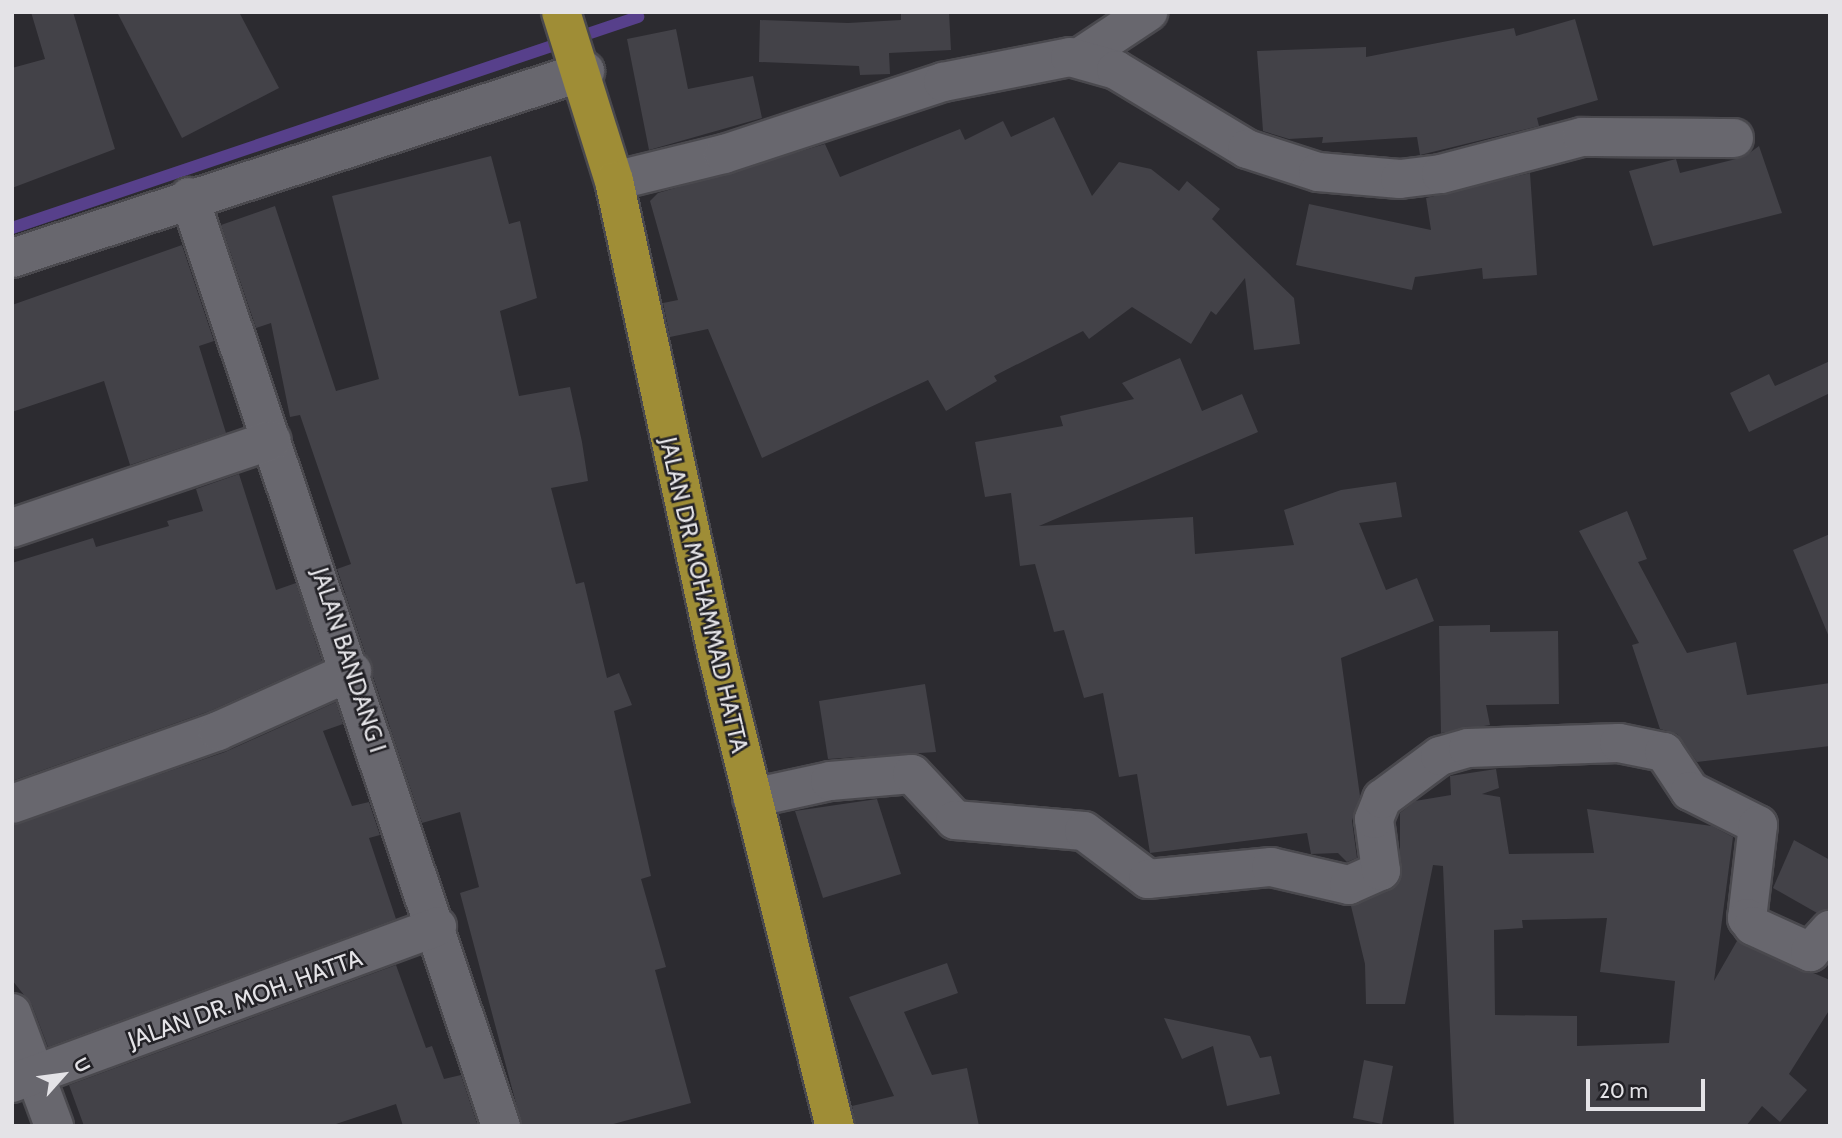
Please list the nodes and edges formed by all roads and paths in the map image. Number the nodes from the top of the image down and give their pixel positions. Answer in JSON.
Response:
{"nodes":[{"id":1,"x":561,"y":12,"type":"edge"},
{"id":2,"x":1148,"y":12,"type":"edge"},
{"id":3,"x":1080,"y":57,"type":"junction"},
{"id":4,"x":583,"y":67,"type":"junction"},
{"id":5,"x":1734,"y":138,"type":"dead end"},
{"id":6,"x":614,"y":181,"type":"junction"},
{"id":7,"x":189,"y":197,"type":"junction"},
{"id":8,"x":12,"y":258,"type":"edge"},
{"id":9,"x":272,"y":440,"type":"junction"},
{"id":10,"x":12,"y":528,"type":"edge"},
{"id":11,"x":352,"y":670,"type":"junction"},
{"id":12,"x":752,"y":798,"type":"junction"},
{"id":13,"x":12,"y":804,"type":"edge"},
{"id":14,"x":437,"y":927,"type":"junction"},
{"id":15,"x":1830,"y":930,"type":"edge"},
{"id":16,"x":12,"y":1013,"type":"edge"},
{"id":17,"x":24,"y":1079,"type":"edge"},
{"id":18,"x":54,"y":1126,"type":"edge"},
{"id":19,"x":501,"y":1126,"type":"edge"},
{"id":20,"x":835,"y":1126,"type":"edge"}],
"edges":[{"from":1,"to":4,"type":"highway","name":"JALAN DR MOHAMMAD HATTA"},
{"from":2,"to":3,"type":"street"},
{"from":3,"to":5,"type":"street"},
{"from":3,"to":6,"type":"street"},
{"from":4,"to":6,"type":"highway","name":"JALAN DR MOHAMMAD HATTA"},
{"from":4,"to":7,"type":"street"},
{"from":6,"to":12,"type":"highway","name":"JALAN DR MOHAMMAD HATTA"},
{"from":7,"to":8,"type":"street"},
{"from":7,"to":9,"type":"street","name":"JALAN BANDANG I"},
{"from":9,"to":10,"type":"street"},
{"from":9,"to":11,"type":"street","name":"JALAN BANDANG I"},
{"from":11,"to":13,"type":"street"},
{"from":11,"to":14,"type":"street","name":"JALAN BANDANG I"},
{"from":12,"to":15,"type":"street"},
{"from":12,"to":20,"type":"highway","name":"JALAN DR MOHAMMAD HATTA"},
{"from":14,"to":17,"type":"street","name":"JALAN DR. MOH. HATTA"},
{"from":14,"to":19,"type":"street","name":"JALAN BANDANG I"},
{"from":16,"to":17,"type":"street"},
{"from":17,"to":18,"type":"street"}]}
